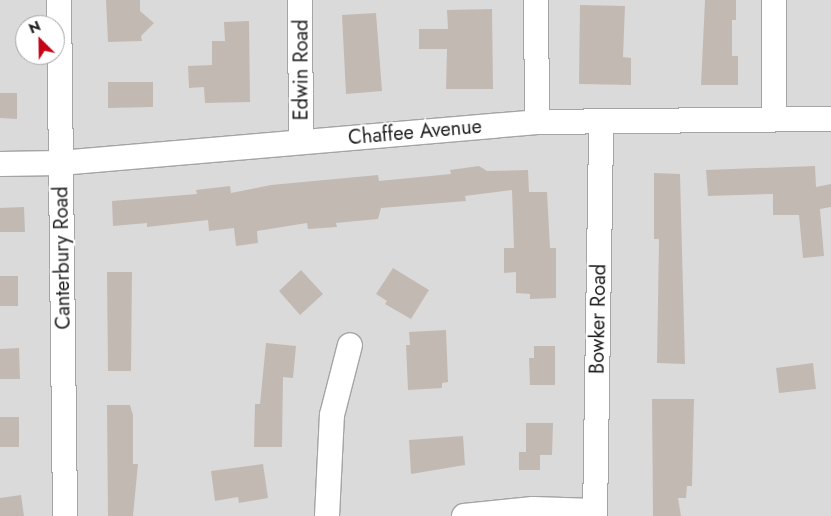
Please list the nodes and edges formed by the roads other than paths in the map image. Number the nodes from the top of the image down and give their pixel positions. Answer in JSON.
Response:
{"nodes":[{"id":1,"x":59,"y":0,"type":"edge"},
{"id":2,"x":300,"y":0,"type":"edge"},
{"id":3,"x":536,"y":0,"type":"edge"},
{"id":4,"x":774,"y":0,"type":"edge"},
{"id":5,"x":774,"y":118,"type":"junction"},
{"id":6,"x":831,"y":119,"type":"edge"},
{"id":7,"x":537,"y":122,"type":"junction"},
{"id":8,"x":601,"y":123,"type":"junction"},
{"id":9,"x":301,"y":141,"type":"junction"},
{"id":10,"x":60,"y":163,"type":"junction"},
{"id":11,"x":0,"y":164,"type":"edge"},
{"id":12,"x":350,"y":345,"type":"dead end"},
{"id":13,"x":595,"y":514,"type":"edge"},
{"id":14,"x":65,"y":516,"type":"edge"},
{"id":15,"x":328,"y":516,"type":"edge"},
{"id":16,"x":464,"y":516,"type":"edge"}],
"edges":[{"from":1,"to":10,"type":"street","name":"Canterbury Road"},
{"from":2,"to":9,"type":"street","name":"Edwin Road"},
{"from":3,"to":7,"type":"street"},
{"from":4,"to":5,"type":"street"},
{"from":5,"to":6,"type":"street","name":"Chaffee Avenue"},
{"from":5,"to":8,"type":"street","name":"Chaffee Avenue"},
{"from":7,"to":8,"type":"street","name":"Chaffee Avenue"},
{"from":7,"to":9,"type":"street","name":"Chaffee Avenue"},
{"from":8,"to":13,"type":"street","name":"Bowker Road"},
{"from":9,"to":10,"type":"street","name":"Chaffee Avenue"},
{"from":10,"to":11,"type":"street","name":"Chaffee Avenue"},
{"from":10,"to":14,"type":"street","name":"Canterbury Road"},
{"from":12,"to":15,"type":"street"},
{"from":13,"to":16,"type":"street"}]}
